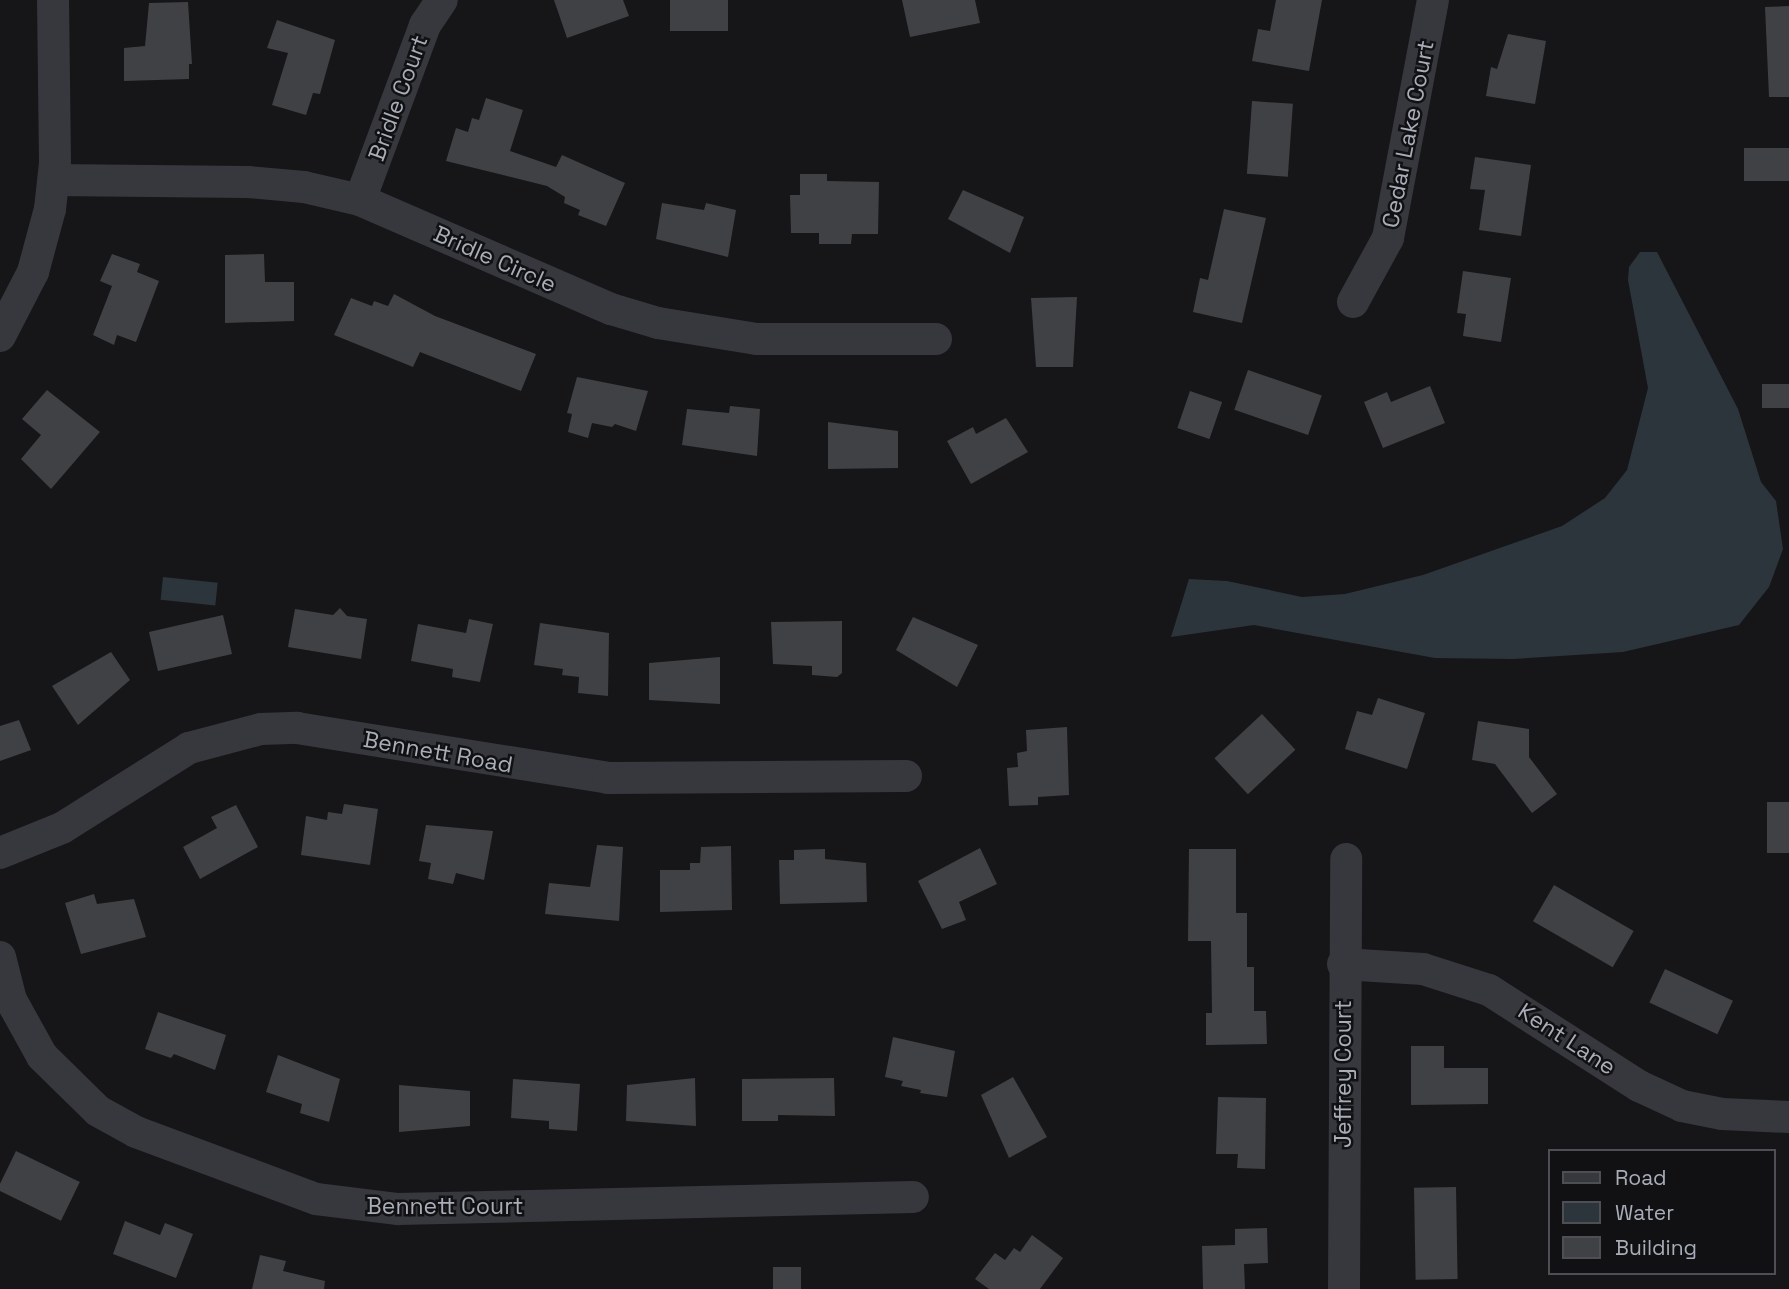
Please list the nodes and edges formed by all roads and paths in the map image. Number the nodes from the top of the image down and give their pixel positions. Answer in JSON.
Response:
{"nodes":[{"id":1,"x":54,"y":0,"type":"edge"},
{"id":2,"x":442,"y":0,"type":"edge"},
{"id":3,"x":1433,"y":0,"type":"edge"},
{"id":4,"x":54,"y":180,"type":"junction"},
{"id":5,"x":360,"y":200,"type":"junction"},
{"id":6,"x":1353,"y":302,"type":"dead end"},
{"id":7,"x":0,"y":336,"type":"edge"},
{"id":8,"x":936,"y":339,"type":"dead end"},
{"id":9,"x":906,"y":776,"type":"dead end"},
{"id":10,"x":0,"y":852,"type":"edge"},
{"id":11,"x":1346,"y":859,"type":"dead end"},
{"id":12,"x":0,"y":957,"type":"edge"},
{"id":13,"x":1343,"y":964,"type":"junction"},
{"id":14,"x":1789,"y":1117,"type":"edge"},
{"id":15,"x":913,"y":1197,"type":"dead end"},
{"id":16,"x":1344,"y":1289,"type":"edge"}],
"edges":[{"from":1,"to":4,"type":"street"},
{"from":2,"to":5,"type":"street","name":"Bridle Court"},
{"from":3,"to":6,"type":"street","name":"Cedar Lake Court"},
{"from":4,"to":5,"type":"street","name":"Bridle Circle"},
{"from":4,"to":7,"type":"street"},
{"from":5,"to":8,"type":"street","name":"Bridle Circle"},
{"from":9,"to":10,"type":"street","name":"Bennett Road"},
{"from":11,"to":13,"type":"street","name":"Jeffrey Court"},
{"from":12,"to":15,"type":"street","name":"Bennett Court"},
{"from":13,"to":14,"type":"street","name":"Kent Lane"},
{"from":13,"to":16,"type":"street","name":"Jeffrey Court"}]}
